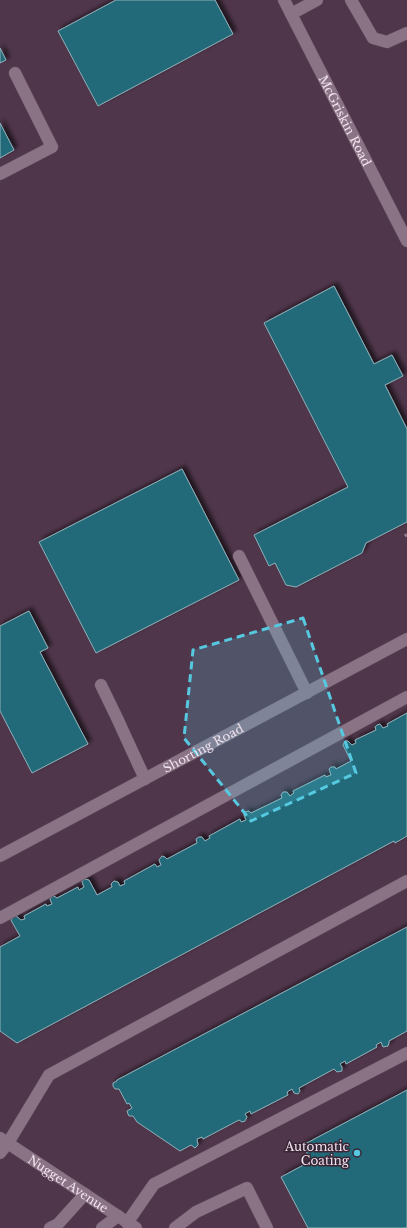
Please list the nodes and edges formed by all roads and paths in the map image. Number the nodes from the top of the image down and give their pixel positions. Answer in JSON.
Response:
{"nodes":[{"id":1,"x":284,"y":0,"type":"edge"},
{"id":2,"x":317,"y":0,"type":"edge"},
{"id":3,"x":351,"y":0,"type":"edge"},
{"id":4,"x":291,"y":14,"type":"junction"},
{"id":5,"x":407,"y":33,"type":"edge"},
{"id":6,"x":15,"y":73,"type":"dead end"},
{"id":7,"x":0,"y":174,"type":"edge"},
{"id":8,"x":407,"y":241,"type":"edge"},
{"id":9,"x":405,"y":534,"type":"dead end"},
{"id":10,"x":407,"y":537,"type":"edge"},
{"id":11,"x":239,"y":556,"type":"dead end"},
{"id":12,"x":407,"y":639,"type":"edge"},
{"id":13,"x":100,"y":684,"type":"dead end"},
{"id":14,"x":307,"y":693,"type":"junction"},
{"id":15,"x":407,"y":697,"type":"edge"},
{"id":16,"x":145,"y":779,"type":"junction"},
{"id":17,"x":0,"y":856,"type":"edge"},
{"id":18,"x":407,"y":881,"type":"edge"},
{"id":19,"x":0,"y":918,"type":"edge"},
{"id":20,"x":407,"y":1052,"type":"edge"},
{"id":21,"x":4,"y":1141,"type":"edge"},
{"id":22,"x":0,"y":1154,"type":"edge"},
{"id":23,"x":84,"y":1194,"type":"junction"},
{"id":24,"x":127,"y":1222,"type":"edge"},
{"id":25,"x":50,"y":1228,"type":"edge"},
{"id":26,"x":102,"y":1228,"type":"edge"},
{"id":27,"x":175,"y":1228,"type":"edge"},
{"id":28,"x":267,"y":1228,"type":"edge"}],
"edges":[{"from":1,"to":4,"type":"street","name":"McGriskin Road"},
{"from":2,"to":4,"type":"street"},
{"from":3,"to":5,"type":"street"},
{"from":4,"to":8,"type":"street","name":"McGriskin Road"},
{"from":6,"to":7,"type":"street"},
{"from":9,"to":10,"type":"path"},
{"from":11,"to":14,"type":"street"},
{"from":12,"to":14,"type":"street","name":"Shorting Road"},
{"from":13,"to":16,"type":"street"},
{"from":14,"to":16,"type":"street","name":"Shorting Road"},
{"from":15,"to":19,"type":"street"},
{"from":16,"to":17,"type":"street","name":"Shorting Road"},
{"from":18,"to":21,"type":"street"},
{"from":20,"to":24,"type":"street"},
{"from":21,"to":22,"type":"street"},
{"from":21,"to":23,"type":"street","name":"Nugget Avenue"},
{"from":23,"to":24,"type":"street","name":"Nugget Avenue"},
{"from":23,"to":25,"type":"street"},
{"from":24,"to":26,"type":"street"},
{"from":27,"to":28,"type":"street"}]}
